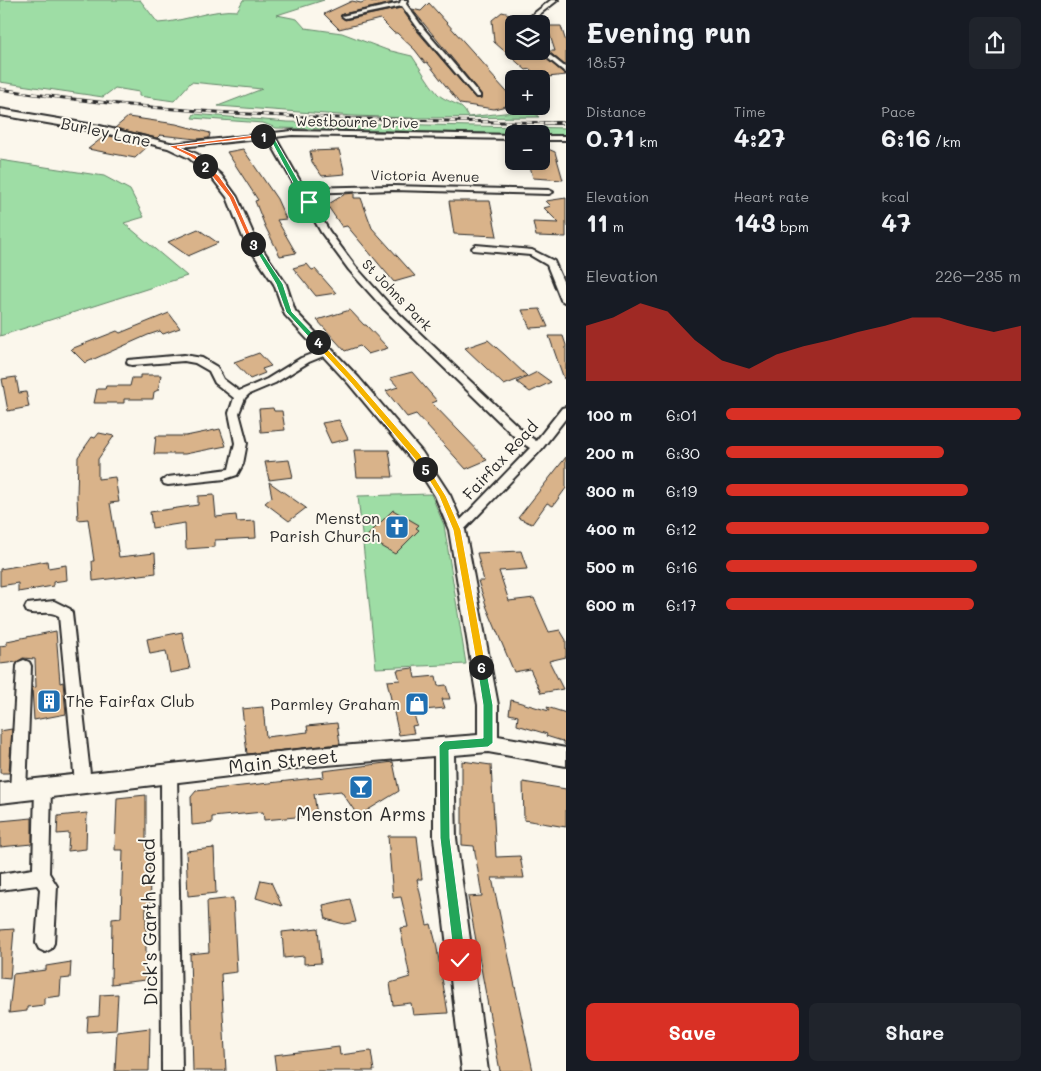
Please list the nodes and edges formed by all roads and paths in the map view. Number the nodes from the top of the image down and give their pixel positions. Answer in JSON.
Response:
{"nodes":[{"id":1,"x":555,"y":0,"type":"edge"},
{"id":2,"x":403,"y":2,"type":"edge"},
{"id":3,"x":536,"y":15,"type":"edge"},
{"id":4,"x":345,"y":16,"type":"dead end"},
{"id":5,"x":550,"y":58,"type":"edge"},
{"id":6,"x":566,"y":71,"type":"edge"},
{"id":7,"x":478,"y":96,"type":"dead end"},
{"id":8,"x":0,"y":112,"type":"edge"},
{"id":9,"x":270,"y":135,"type":"junction"},
{"id":10,"x":505,"y":137,"type":"edge"},
{"id":11,"x":550,"y":138,"type":"edge"},
{"id":12,"x":566,"y":138,"type":"edge"},
{"id":13,"x":171,"y":146,"type":"junction"},
{"id":14,"x":301,"y":191,"type":"junction"},
{"id":15,"x":549,"y":192,"type":"dead end"},
{"id":16,"x":476,"y":248,"type":"dead end"},
{"id":17,"x":566,"y":300,"type":"edge"},
{"id":18,"x":327,"y":351,"type":"junction"},
{"id":19,"x":132,"y":362,"type":"dead end"},
{"id":20,"x":240,"y":397,"type":"junction"},
{"id":21,"x":566,"y":411,"type":"edge"},
{"id":22,"x":537,"y":447,"type":"junction"},
{"id":23,"x":168,"y":481,"type":"dead end"},
{"id":24,"x":457,"y":530,"type":"junction"},
{"id":25,"x":32,"y":608,"type":"dead end"},
{"id":26,"x":24,"y":666,"type":"dead end"},
{"id":27,"x":488,"y":743,"type":"junction"},
{"id":28,"x":444,"y":746,"type":"junction"},
{"id":29,"x":566,"y":757,"type":"edge"},
{"id":30,"x":168,"y":773,"type":"junction"},
{"id":31,"x":82,"y":784,"type":"junction"},
{"id":32,"x":43,"y":788,"type":"junction"},
{"id":33,"x":9,"y":792,"type":"edge"},
{"id":34,"x":41,"y":876,"type":"junction"},
{"id":35,"x":0,"y":882,"type":"edge"},
{"id":36,"x":45,"y":943,"type":"dead end"},
{"id":37,"x":172,"y":1071,"type":"edge"},
{"id":38,"x":475,"y":1071,"type":"edge"}],
"edges":[{"from":1,"to":3,"type":"street"},
{"from":2,"to":4,"type":"street"},
{"from":2,"to":7,"type":"street"},
{"from":5,"to":6,"type":"street"},
{"from":8,"to":13,"type":"street","name":"Burley Lane"},
{"from":9,"to":10,"type":"street","name":"Westbourne Drive"},
{"from":9,"to":13,"type":"street","name":"Westbourne Drive"},
{"from":9,"to":14,"type":"street","name":"St Johns Park"},
{"from":11,"to":12,"type":"street"},
{"from":13,"to":18,"type":"street","name":"Burley Lane"},
{"from":14,"to":15,"type":"street","name":"Victoria Avenue"},
{"from":14,"to":22,"type":"street","name":"St Johns Park"},
{"from":16,"to":17,"type":"street"},
{"from":18,"to":20,"type":"street"},
{"from":18,"to":24,"type":"street","name":"Burley Lane"},
{"from":19,"to":20,"type":"street"},
{"from":20,"to":23,"type":"street"},
{"from":21,"to":22,"type":"street","name":"Fairfax Road"},
{"from":22,"to":24,"type":"street","name":"Fairfax Road"},
{"from":24,"to":27,"type":"street","name":"Burley Lane"},
{"from":25,"to":31,"type":"street"},
{"from":26,"to":33,"type":"street"},
{"from":27,"to":28,"type":"street","name":"Main Street"},
{"from":27,"to":29,"type":"street","name":"Main Street"},
{"from":28,"to":30,"type":"street","name":"Main Street"},
{"from":28,"to":38,"type":"street"},
{"from":30,"to":31,"type":"street","name":"Main Street"},
{"from":30,"to":37,"type":"street","name":"Dick's Garth Road"},
{"from":31,"to":32,"type":"street","name":"Main Street"},
{"from":32,"to":33,"type":"street","name":"Main Street"},
{"from":32,"to":34,"type":"street"},
{"from":34,"to":35,"type":"street"},
{"from":34,"to":36,"type":"street"}]}
